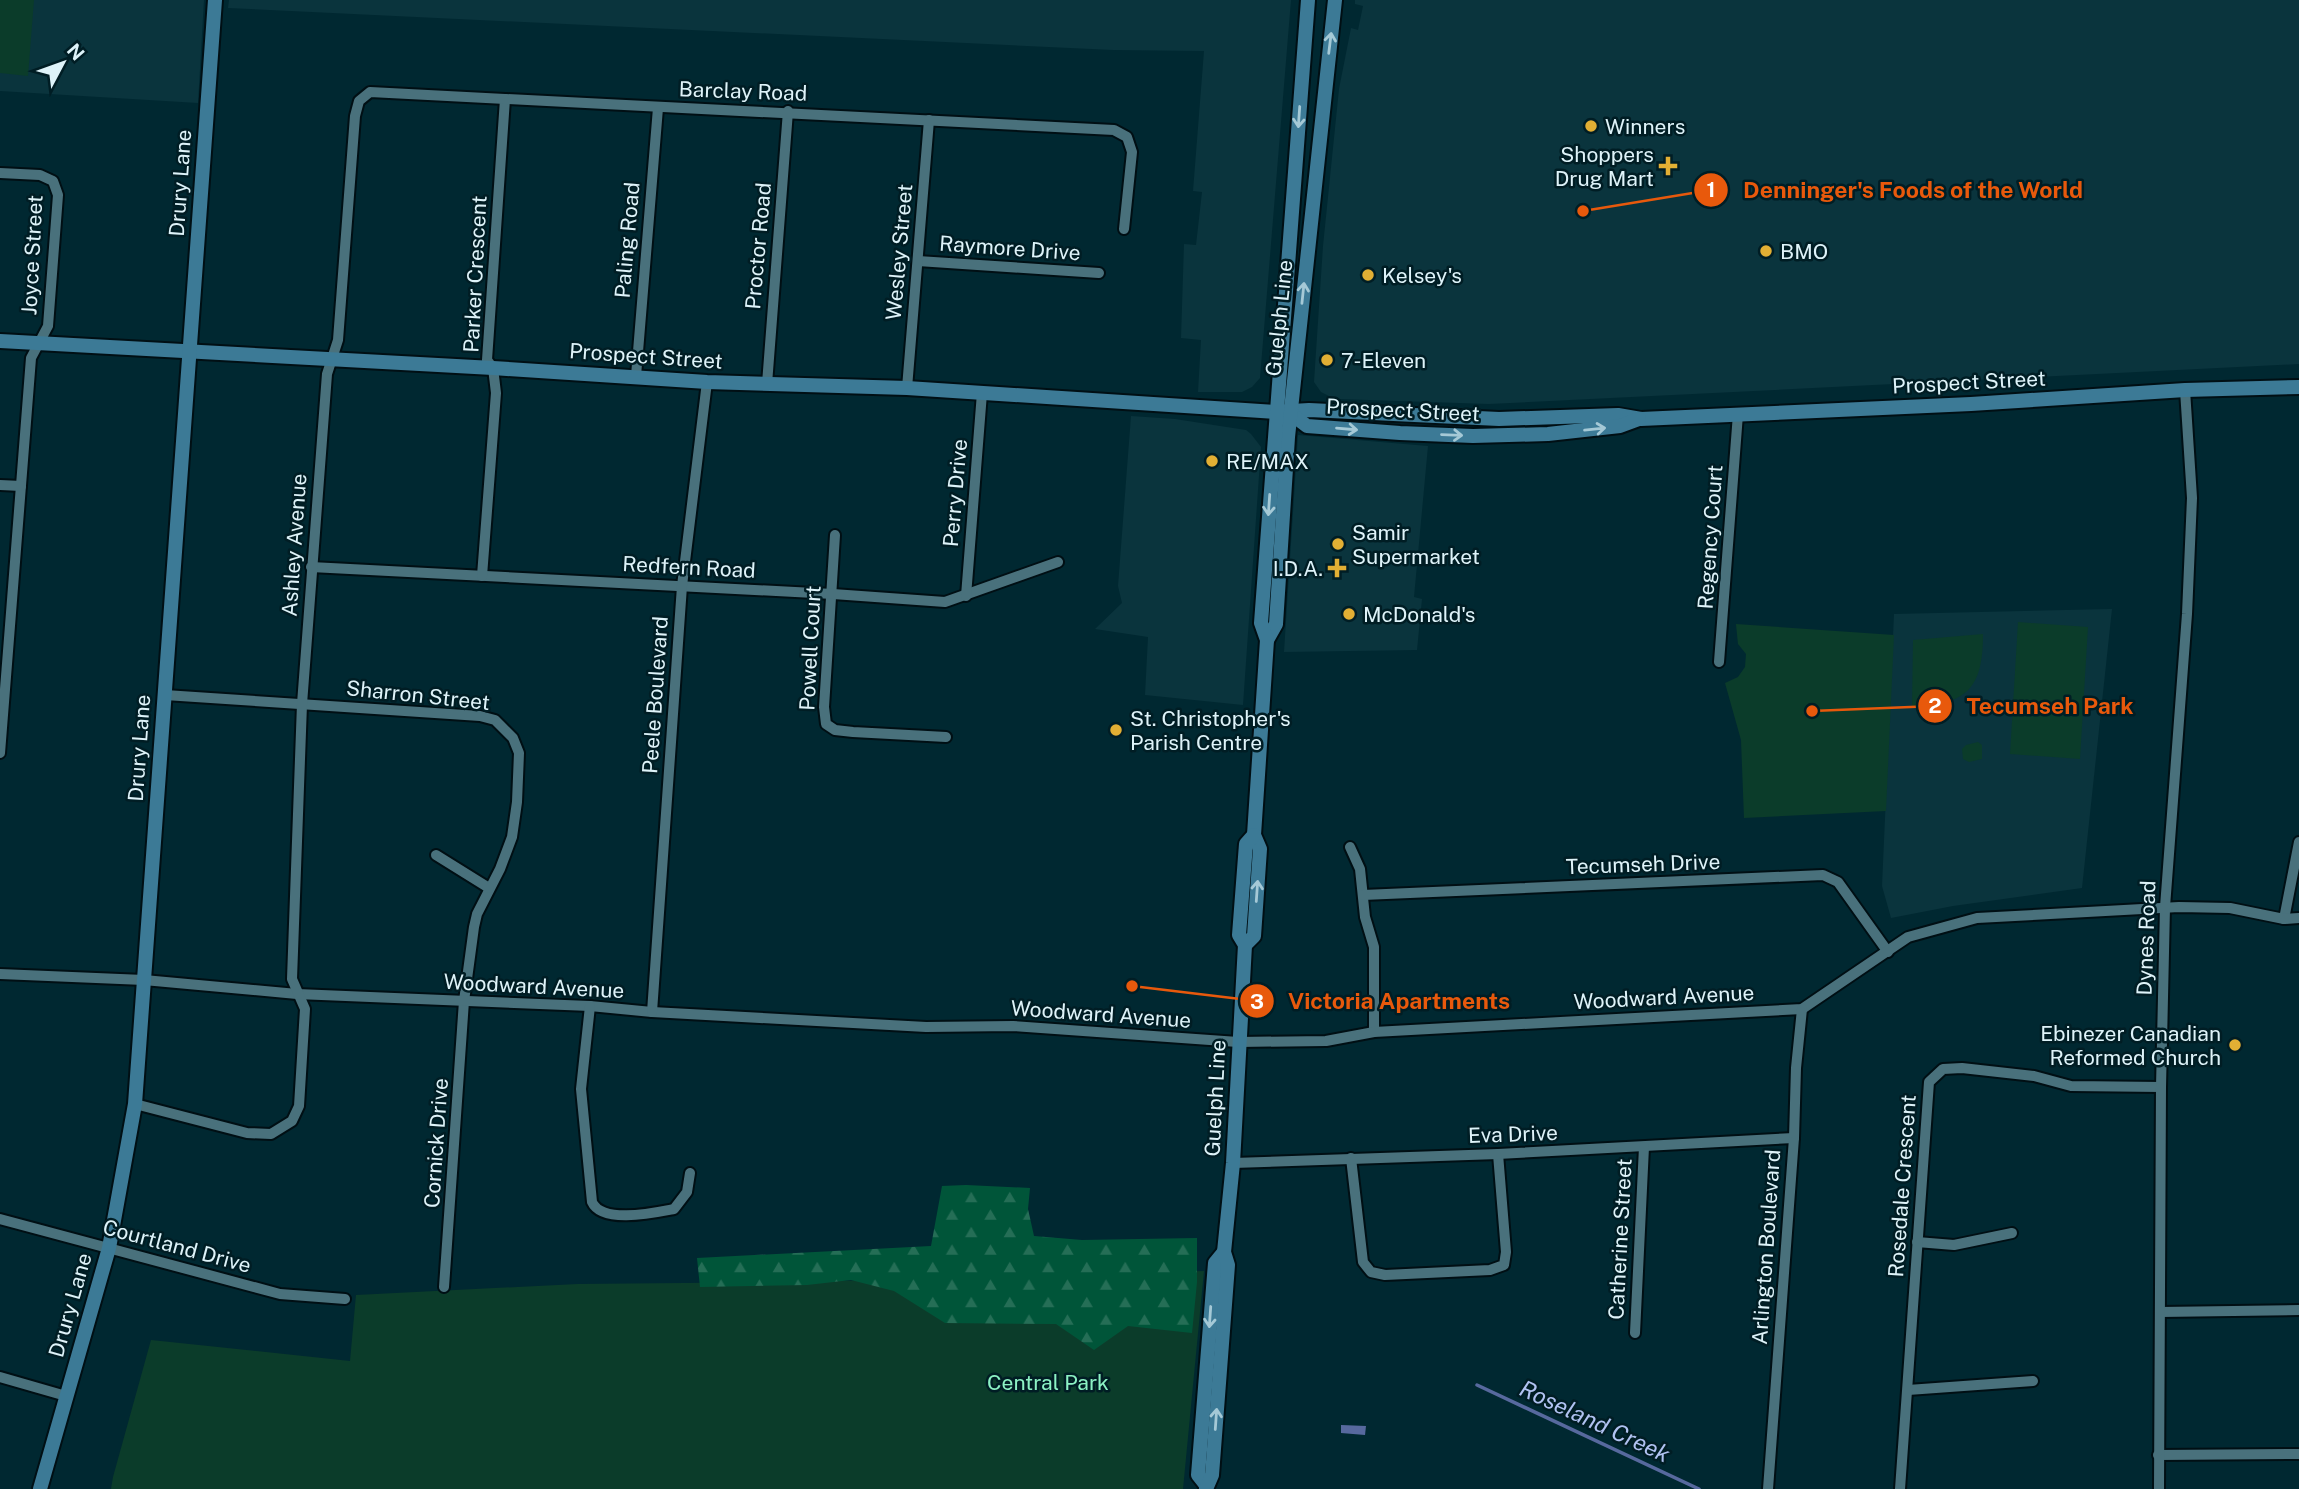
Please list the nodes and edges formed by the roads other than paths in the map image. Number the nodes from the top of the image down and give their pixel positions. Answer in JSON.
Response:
{"nodes":[{"id":1,"x":215,"y":0,"type":"edge"},
{"id":2,"x":1308,"y":0,"type":"edge"},
{"id":3,"x":1335,"y":0,"type":"edge"},
{"id":4,"x":505,"y":99,"type":"junction"},
{"id":5,"x":359,"y":101,"type":"joint"},
{"id":6,"x":658,"y":108,"type":"junction"},
{"id":7,"x":788,"y":111,"type":"junction"},
{"id":8,"x":929,"y":120,"type":"junction"},
{"id":9,"x":0,"y":173,"type":"edge"},
{"id":10,"x":1124,"y":229,"type":"dead end"},
{"id":11,"x":918,"y":261,"type":"junction"},
{"id":12,"x":1100,"y":273,"type":"dead end"},
{"id":13,"x":0,"y":341,"type":"edge"},
{"id":14,"x":39,"y":343,"type":"junction"},
{"id":15,"x":190,"y":351,"type":"junction"},
{"id":16,"x":333,"y":360,"type":"junction"},
{"id":17,"x":493,"y":368,"type":"junction"},
{"id":18,"x":636,"y":376,"type":"junction"},
{"id":19,"x":707,"y":382,"type":"junction"},
{"id":20,"x":767,"y":384,"type":"junction"},
{"id":21,"x":2299,"y":387,"type":"edge"},
{"id":22,"x":907,"y":388,"type":"junction"},
{"id":23,"x":2185,"y":390,"type":"junction"},
{"id":24,"x":982,"y":393,"type":"junction"},
{"id":25,"x":1283,"y":413,"type":"junction"},
{"id":26,"x":1738,"y":414,"type":"junction"},
{"id":27,"x":0,"y":485,"type":"edge"},
{"id":28,"x":21,"y":486,"type":"junction"},
{"id":29,"x":835,"y":535,"type":"dead end"},
{"id":30,"x":1058,"y":562,"type":"dead end"},
{"id":31,"x":311,"y":567,"type":"junction"},
{"id":32,"x":482,"y":576,"type":"junction"},
{"id":33,"x":682,"y":586,"type":"junction"},
{"id":34,"x":832,"y":594,"type":"junction"},
{"id":35,"x":966,"y":596,"type":"junction"},
{"id":36,"x":5,"y":617,"type":"edge"},
{"id":37,"x":1719,"y":662,"type":"dead end"},
{"id":38,"x":164,"y":695,"type":"junction"},
{"id":39,"x":302,"y":704,"type":"junction"},
{"id":40,"x":946,"y":737,"type":"dead end"},
{"id":41,"x":0,"y":752,"type":"edge"},
{"id":42,"x":2299,"y":842,"type":"edge"},
{"id":43,"x":1350,"y":847,"type":"dead end"},
{"id":44,"x":436,"y":855,"type":"dead end"},
{"id":45,"x":489,"y":888,"type":"junction"},
{"id":46,"x":1363,"y":895,"type":"junction"},
{"id":47,"x":2165,"y":907,"type":"junction"},
{"id":48,"x":2299,"y":918,"type":"edge"},
{"id":49,"x":2284,"y":919,"type":"junction"},
{"id":50,"x":1888,"y":952,"type":"junction"},
{"id":51,"x":0,"y":974,"type":"edge"},
{"id":52,"x":144,"y":980,"type":"junction"},
{"id":53,"x":297,"y":994,"type":"junction"},
{"id":54,"x":464,"y":1001,"type":"junction"},
{"id":55,"x":590,"y":1006,"type":"junction"},
{"id":56,"x":1802,"y":1009,"type":"junction"},
{"id":57,"x":652,"y":1012,"type":"junction"},
{"id":58,"x":1374,"y":1032,"type":"junction"},
{"id":59,"x":1238,"y":1042,"type":"junction"},
{"id":60,"x":2161,"y":1087,"type":"junction"},
{"id":61,"x":135,"y":1104,"type":"junction"},
{"id":62,"x":1794,"y":1138,"type":"junction"},
{"id":63,"x":1644,"y":1147,"type":"junction"},
{"id":64,"x":1498,"y":1154,"type":"junction"},
{"id":65,"x":1351,"y":1158,"type":"junction"},
{"id":66,"x":1233,"y":1163,"type":"junction"},
{"id":67,"x":690,"y":1173,"type":"dead end"},
{"id":68,"x":0,"y":1219,"type":"edge"},
{"id":69,"x":2012,"y":1233,"type":"dead end"},
{"id":70,"x":1917,"y":1242,"type":"junction"},
{"id":71,"x":109,"y":1248,"type":"junction"},
{"id":72,"x":444,"y":1287,"type":"dead end"},
{"id":73,"x":345,"y":1299,"type":"dead end"},
{"id":74,"x":2299,"y":1310,"type":"edge"},
{"id":75,"x":2160,"y":1312,"type":"junction"},
{"id":76,"x":1635,"y":1333,"type":"dead end"},
{"id":77,"x":0,"y":1377,"type":"edge"},
{"id":78,"x":2033,"y":1381,"type":"dead end"},
{"id":79,"x":1908,"y":1390,"type":"junction"},
{"id":80,"x":66,"y":1396,"type":"junction"},
{"id":81,"x":2299,"y":1454,"type":"edge"},
{"id":82,"x":2158,"y":1455,"type":"junction"},
{"id":83,"x":1206,"y":1487,"type":"edge"},
{"id":84,"x":40,"y":1489,"type":"edge"},
{"id":85,"x":1768,"y":1489,"type":"edge"},
{"id":86,"x":1900,"y":1489,"type":"edge"},
{"id":87,"x":2159,"y":1489,"type":"edge"}],
"edges":[{"from":1,"to":15,"type":"street","name":"Drury Lane"},
{"from":2,"to":25,"type":"street","name":"Guelph Line","one_way":true},
{"from":25,"to":3,"type":"street","name":"Guelph Line","one_way":true},
{"from":4,"to":5,"type":"street","name":"Barclay Road"},
{"from":4,"to":6,"type":"street","name":"Barclay Road"},
{"from":4,"to":17,"type":"street","name":"Parker Crescent"},
{"from":5,"to":16,"type":"street","name":"Ashley Avenue"},
{"from":6,"to":7,"type":"street","name":"Barclay Road"},
{"from":6,"to":18,"type":"street","name":"Paling Road"},
{"from":7,"to":8,"type":"street","name":"Barclay Road"},
{"from":7,"to":20,"type":"street","name":"Proctor Road"},
{"from":8,"to":10,"type":"street","name":"Barclay Road"},
{"from":8,"to":11,"type":"street","name":"Wesley Street"},
{"from":9,"to":14,"type":"street","name":"Joyce Street"},
{"from":11,"to":12,"type":"street","name":"Raymore Drive"},
{"from":11,"to":22,"type":"street","name":"Wesley Street"},
{"from":13,"to":14,"type":"street","name":"Prospect Street"},
{"from":14,"to":15,"type":"street","name":"Prospect Street"},
{"from":14,"to":28,"type":"street","name":"Joyce Street"},
{"from":15,"to":16,"type":"street","name":"Prospect Street"},
{"from":15,"to":38,"type":"street","name":"Drury Lane"},
{"from":16,"to":17,"type":"street","name":"Prospect Street"},
{"from":16,"to":31,"type":"street","name":"Ashley Avenue"},
{"from":17,"to":18,"type":"street","name":"Prospect Street"},
{"from":17,"to":32,"type":"street","name":"Parker Crescent"},
{"from":18,"to":19,"type":"street","name":"Prospect Street"},
{"from":19,"to":20,"type":"street","name":"Prospect Street"},
{"from":19,"to":33,"type":"street","name":"Peele Boulevard"},
{"from":20,"to":22,"type":"street","name":"Prospect Street"},
{"from":21,"to":23,"type":"street","name":"Prospect Street"},
{"from":22,"to":24,"type":"street","name":"Prospect Street"},
{"from":23,"to":26,"type":"street","name":"Prospect Street"},
{"from":23,"to":47,"type":"street","name":"Dynes Road"},
{"from":24,"to":25,"type":"street","name":"Prospect Street"},
{"from":24,"to":35,"type":"street","name":"Perry Drive"},
{"from":25,"to":26,"type":"street","name":"Prospect Street"},
{"from":25,"to":59,"type":"street","name":"Guelph Line"},
{"from":26,"to":37,"type":"street","name":"Regency Court"},
{"from":27,"to":28,"type":"street"},
{"from":28,"to":36,"type":"street","name":"Joyce Street"},
{"from":29,"to":34,"type":"street","name":"Powell Court"},
{"from":30,"to":35,"type":"street","name":"Redfern Road"},
{"from":31,"to":32,"type":"street","name":"Redfern Road"},
{"from":31,"to":39,"type":"street","name":"Ashley Avenue"},
{"from":32,"to":33,"type":"street","name":"Redfern Road"},
{"from":33,"to":34,"type":"street","name":"Redfern Road"},
{"from":33,"to":57,"type":"street","name":"Peele Boulevard"},
{"from":34,"to":35,"type":"street","name":"Redfern Road"},
{"from":34,"to":40,"type":"street","name":"Powell Court"},
{"from":36,"to":41,"type":"street","name":"Joyce Street"},
{"from":38,"to":39,"type":"street","name":"Sharron Street"},
{"from":38,"to":52,"type":"street","name":"Drury Lane"},
{"from":39,"to":45,"type":"street","name":"Sharron Street"},
{"from":39,"to":53,"type":"street","name":"Ashley Avenue"},
{"from":42,"to":49,"type":"street"},
{"from":43,"to":46,"type":"street"},
{"from":44,"to":45,"type":"street"},
{"from":45,"to":54,"type":"street","name":"Sharron Street"},
{"from":46,"to":50,"type":"street","name":"Tecumseh Drive"},
{"from":46,"to":58,"type":"street"},
{"from":47,"to":49,"type":"street"},
{"from":47,"to":50,"type":"street"},
{"from":47,"to":60,"type":"street","name":"Dynes Road"},
{"from":48,"to":49,"type":"street"},
{"from":50,"to":56,"type":"street"},
{"from":51,"to":52,"type":"street","name":"Woodward Avenue"},
{"from":52,"to":53,"type":"street","name":"Woodward Avenue"},
{"from":52,"to":61,"type":"street","name":"Drury Lane"},
{"from":53,"to":54,"type":"street","name":"Woodward Avenue"},
{"from":53,"to":61,"type":"street","name":"Ashley Avenue"},
{"from":54,"to":55,"type":"street","name":"Woodward Avenue"},
{"from":54,"to":72,"type":"street","name":"Cornick Drive"},
{"from":55,"to":57,"type":"street","name":"Woodward Avenue"},
{"from":55,"to":67,"type":"street"},
{"from":56,"to":58,"type":"street","name":"Woodward Avenue"},
{"from":56,"to":62,"type":"street","name":"Arlington Boulevard"},
{"from":57,"to":59,"type":"street","name":"Woodward Avenue"},
{"from":58,"to":59,"type":"street","name":"Woodward Avenue"},
{"from":59,"to":66,"type":"street","name":"Guelph Line"},
{"from":60,"to":70,"type":"street","name":"Rosedale Crescent"},
{"from":60,"to":75,"type":"street","name":"Dynes Road"},
{"from":61,"to":71,"type":"street","name":"Drury Lane"},
{"from":62,"to":63,"type":"street","name":"Eva Drive"},
{"from":62,"to":85,"type":"street","name":"Arlington Boulevard"},
{"from":63,"to":64,"type":"street","name":"Eva Drive"},
{"from":63,"to":76,"type":"street","name":"Catherine Street"},
{"from":64,"to":65,"type":"street","name":"Eva Drive"},
{"from":64,"to":65,"type":"street"},
{"from":65,"to":66,"type":"street","name":"Eva Drive"},
{"from":66,"to":83,"type":"street","name":"Guelph Line"},
{"from":68,"to":71,"type":"street","name":"Courtland Drive"},
{"from":69,"to":70,"type":"street"},
{"from":70,"to":79,"type":"street","name":"Rosedale Crescent"},
{"from":71,"to":73,"type":"street","name":"Courtland Drive"},
{"from":71,"to":80,"type":"street","name":"Drury Lane"},
{"from":74,"to":75,"type":"street"},
{"from":75,"to":82,"type":"street","name":"Dynes Road"},
{"from":77,"to":80,"type":"street"},
{"from":78,"to":79,"type":"street"},
{"from":79,"to":86,"type":"street","name":"Rosedale Crescent"},
{"from":80,"to":84,"type":"street","name":"Drury Lane"},
{"from":81,"to":82,"type":"street"},
{"from":82,"to":87,"type":"street","name":"Dynes Road"}]}
